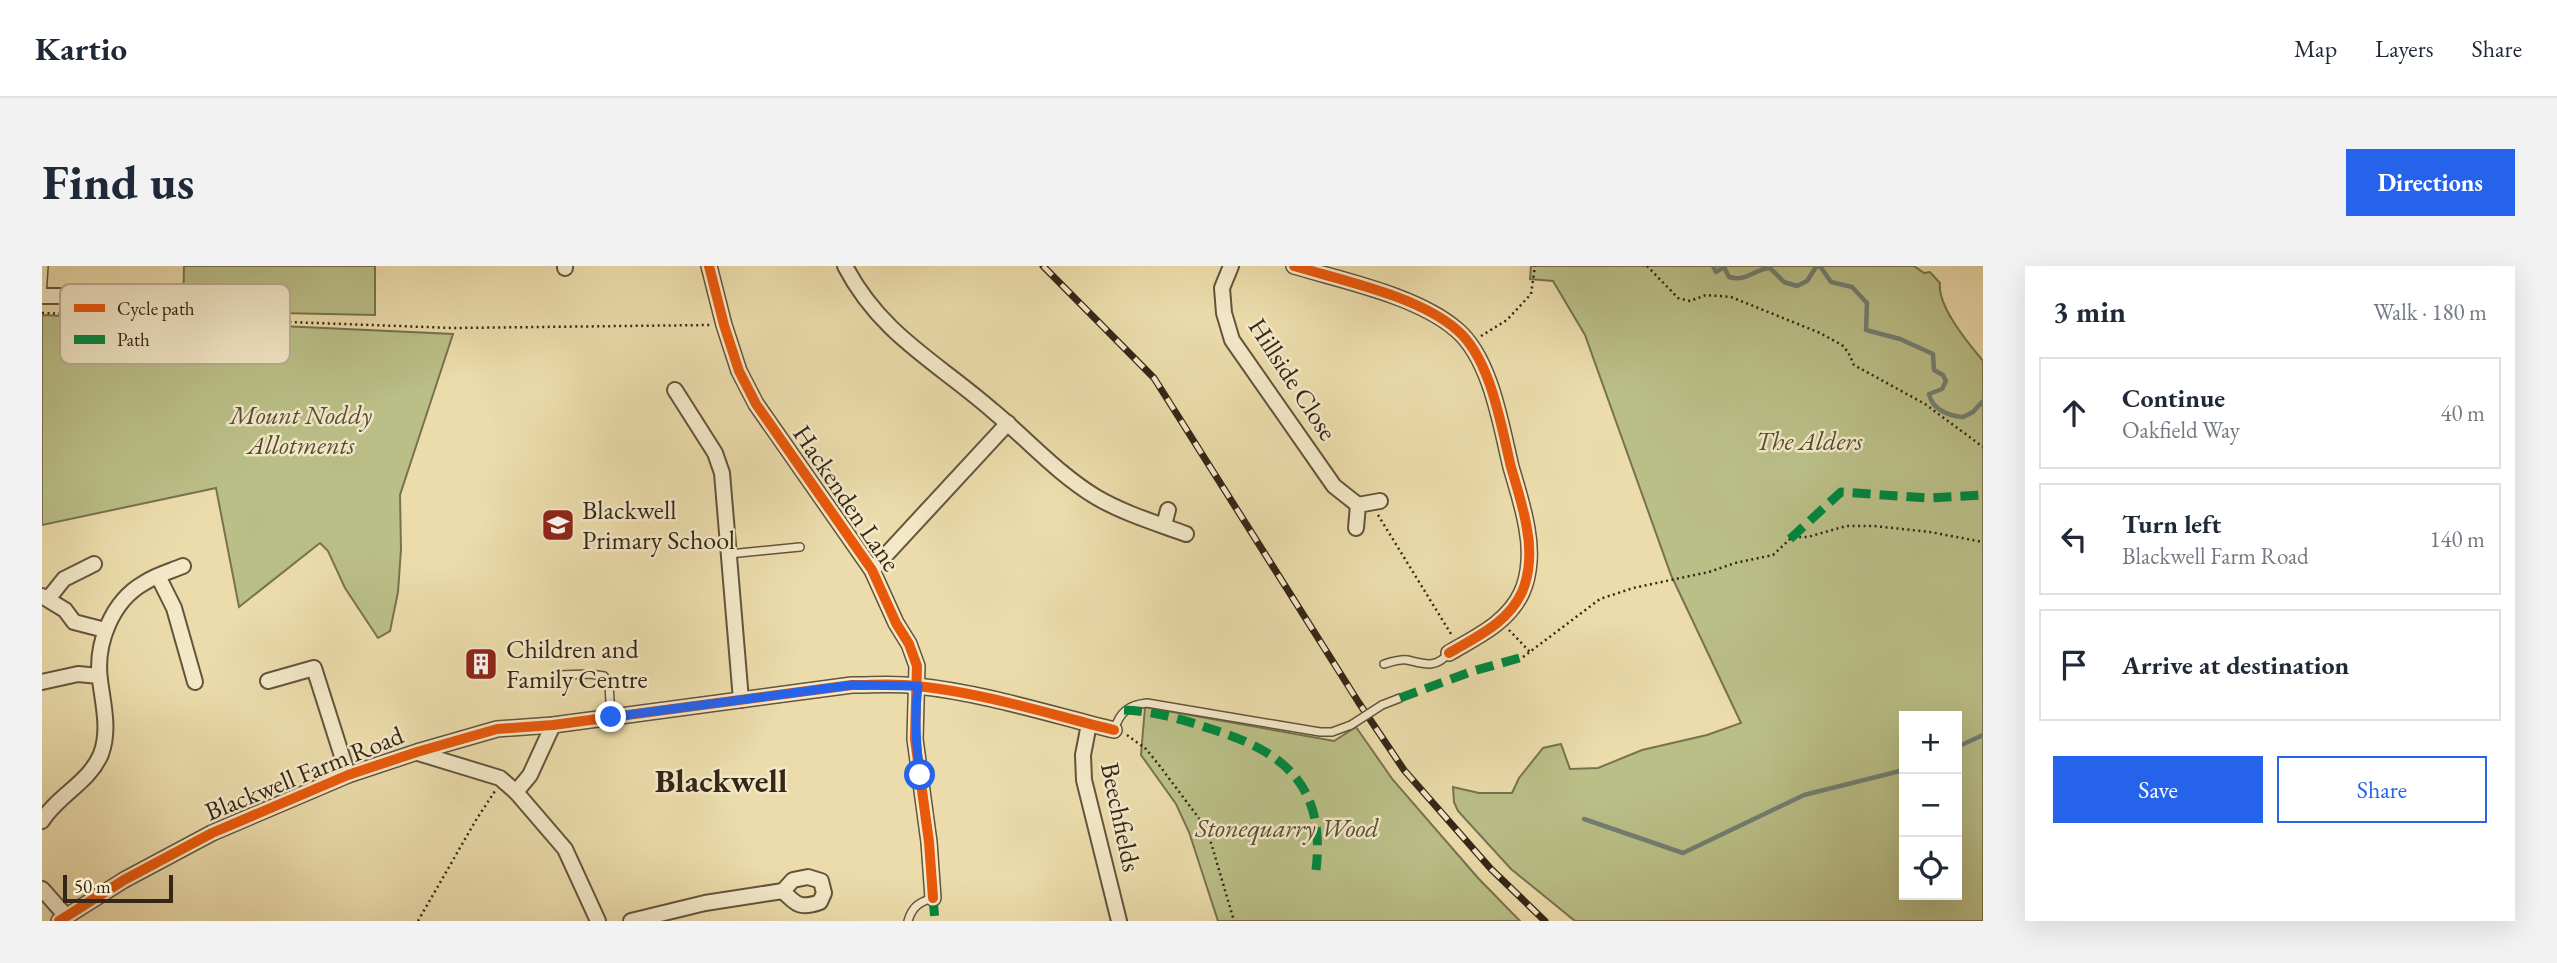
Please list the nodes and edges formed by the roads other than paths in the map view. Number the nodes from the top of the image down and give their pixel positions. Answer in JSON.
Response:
{"nodes":[{"id":1,"x":44,"y":266,"type":"edge"},
{"id":2,"x":709,"y":266,"type":"edge"},
{"id":3,"x":845,"y":266,"type":"edge"},
{"id":4,"x":1231,"y":266,"type":"edge"},
{"id":5,"x":1294,"y":266,"type":"edge"},
{"id":6,"x":42,"y":296,"type":"edge"},
{"id":7,"x":60,"y":296,"type":"edge"},
{"id":8,"x":675,"y":390,"type":"dead end"},
{"id":9,"x":1008,"y":423,"type":"junction"},
{"id":10,"x":1168,"y":510,"type":"dead end"},
{"id":11,"x":1164,"y":526,"type":"junction"},
{"id":12,"x":1356,"y":528,"type":"dead end"},
{"id":13,"x":1185,"y":534,"type":"dead end"},
{"id":14,"x":800,"y":547,"type":"dead end"},
{"id":15,"x":729,"y":554,"type":"junction"},
{"id":16,"x":94,"y":564,"type":"dead end"},
{"id":17,"x":183,"y":566,"type":"dead end"},
{"id":18,"x":872,"y":570,"type":"junction"},
{"id":19,"x":158,"y":576,"type":"junction"},
{"id":20,"x":45,"y":597,"type":"edge"},
{"id":21,"x":105,"y":630,"type":"junction"},
{"id":22,"x":1451,"y":634,"type":"road end"},
{"id":23,"x":1455,"y":650,"type":"junction"},
{"id":24,"x":1384,"y":664,"type":"dead end"},
{"id":25,"x":558,"y":675,"type":"dead end"},
{"id":26,"x":99,"y":676,"type":"junction"},
{"id":27,"x":268,"y":681,"type":"dead end"},
{"id":28,"x":42,"y":682,"type":"edge"},
{"id":29,"x":195,"y":682,"type":"dead end"},
{"id":30,"x":918,"y":686,"type":"junction"},
{"id":31,"x":1400,"y":698,"type":"dead end"},
{"id":32,"x":741,"y":700,"type":"junction"},
{"id":33,"x":611,"y":717,"type":"junction"},
{"id":34,"x":1089,"y":724,"type":"junction"},
{"id":35,"x":553,"y":725,"type":"junction"},
{"id":36,"x":1114,"y":730,"type":"joint"},
{"id":37,"x":417,"y":752,"type":"junction"},
{"id":38,"x":348,"y":775,"type":"junction"},
{"id":39,"x":516,"y":792,"type":"junction"},
{"id":40,"x":42,"y":821,"type":"edge"},
{"id":41,"x":42,"y":889,"type":"edge"},
{"id":42,"x":783,"y":891,"type":"dead end"},
{"id":43,"x":933,"y":898,"type":"joint"},
{"id":44,"x":62,"y":919,"type":"edge"},
{"id":45,"x":598,"y":921,"type":"edge"},
{"id":46,"x":631,"y":921,"type":"edge"},
{"id":47,"x":908,"y":921,"type":"edge"},
{"id":48,"x":1119,"y":921,"type":"edge"}],
"edges":[{"from":1,"to":6,"type":"lane"},
{"from":2,"to":18,"type":"street","name":"Hackenden Lane"},
{"from":3,"to":9,"type":"street"},
{"from":4,"to":12,"type":"street","name":"Hillside Close"},
{"from":5,"to":23,"type":"street"},
{"from":6,"to":7,"type":"street"},
{"from":8,"to":15,"type":"street"},
{"from":9,"to":11,"type":"street"},
{"from":9,"to":18,"type":"street"},
{"from":10,"to":11,"type":"street"},
{"from":11,"to":13,"type":"street"},
{"from":14,"to":15,"type":"lane"},
{"from":15,"to":32,"type":"street"},
{"from":16,"to":20,"type":"street"},
{"from":17,"to":19,"type":"street"},
{"from":18,"to":30,"type":"street","name":"Hackenden Lane"},
{"from":19,"to":21,"type":"street"},
{"from":19,"to":29,"type":"street"},
{"from":20,"to":21,"type":"street"},
{"from":21,"to":26,"type":"street"},
{"from":22,"to":23,"type":"street"},
{"from":23,"to":24,"type":"lane"},
{"from":25,"to":33,"type":"lane"},
{"from":26,"to":28,"type":"street"},
{"from":26,"to":40,"type":"street"},
{"from":27,"to":38,"type":"street"},
{"from":30,"to":32,"type":"street","name":"Blackwell Farm Road"},
{"from":30,"to":34,"type":"street"},
{"from":30,"to":43,"type":"street","name":"Hackenden Lane"},
{"from":31,"to":36,"type":"lane","bridge":true},
{"from":32,"to":33,"type":"street","name":"Blackwell Farm Road"},
{"from":33,"to":35,"type":"street","name":"Blackwell Farm Road"},
{"from":34,"to":36,"type":"street"},
{"from":34,"to":48,"type":"street","name":"Beechfields"},
{"from":35,"to":37,"type":"street","name":"Blackwell Farm Road"},
{"from":35,"to":39,"type":"street"},
{"from":37,"to":38,"type":"street","name":"Blackwell Farm Road"},
{"from":37,"to":39,"type":"street"},
{"from":38,"to":44,"type":"street","name":"Blackwell Farm Road"},
{"from":39,"to":45,"type":"street"},
{"from":41,"to":44,"type":"street"},
{"from":42,"to":46,"type":"street"},
{"from":43,"to":47,"type":"lane"}]}
